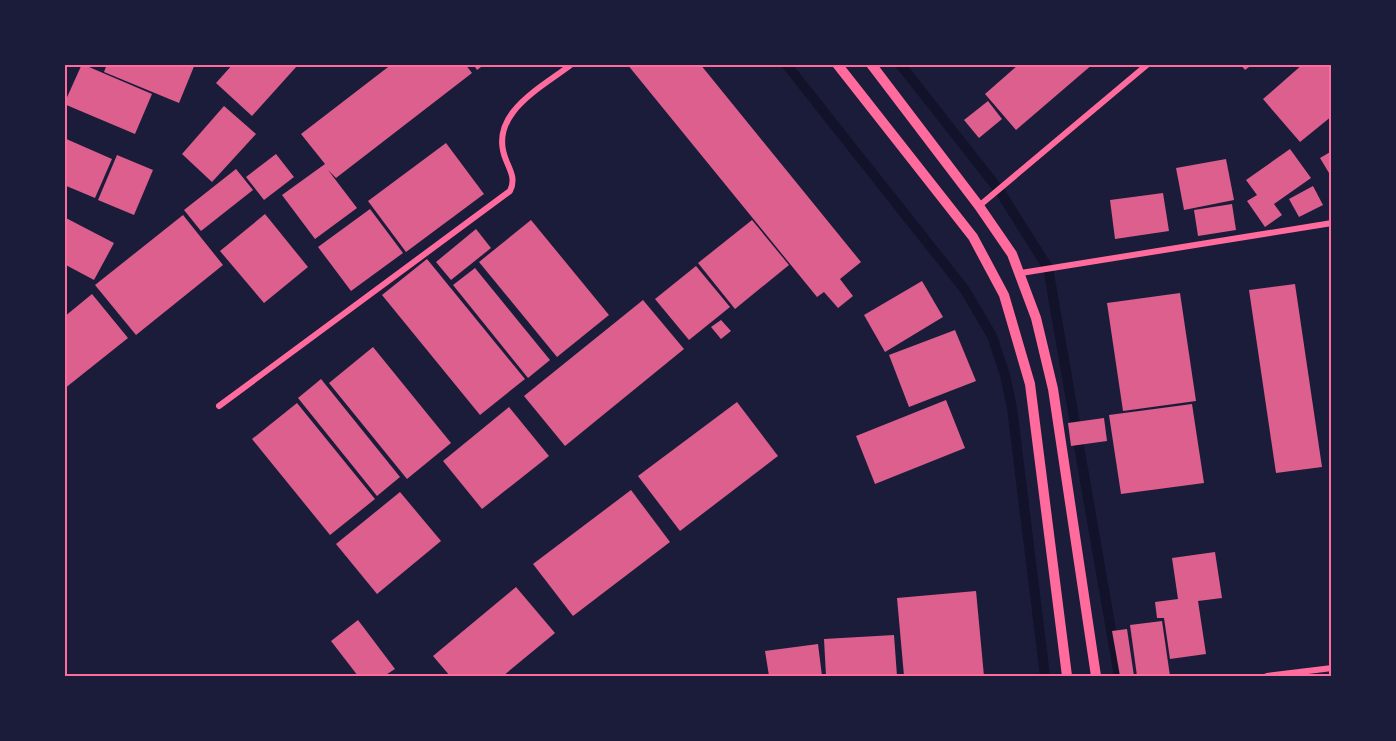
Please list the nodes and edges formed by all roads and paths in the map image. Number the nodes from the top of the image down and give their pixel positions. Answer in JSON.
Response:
{"nodes":[{"id":1,"x":572,"y":64,"type":"edge"},
{"id":2,"x":837,"y":64,"type":"edge"},
{"id":3,"x":872,"y":64,"type":"edge"},
{"id":4,"x":1148,"y":64,"type":"edge"},
{"id":5,"x":979,"y":206,"type":"junction"},
{"id":6,"x":1332,"y":223,"type":"edge"},
{"id":7,"x":1021,"y":273,"type":"junction"},
{"id":8,"x":219,"y":406,"type":"dead end"},
{"id":9,"x":1332,"y":668,"type":"edge"},
{"id":10,"x":1067,"y":676,"type":"edge"},
{"id":11,"x":1096,"y":676,"type":"edge"},
{"id":12,"x":1267,"y":676,"type":"edge"}],
"edges":[{"from":1,"to":8,"type":"street"},
{"from":2,"to":10,"type":"street"},
{"from":3,"to":5,"type":"street"},
{"from":4,"to":5,"type":"street"},
{"from":5,"to":7,"type":"street"},
{"from":6,"to":7,"type":"street"},
{"from":7,"to":11,"type":"street"},
{"from":9,"to":12,"type":"street"}]}
